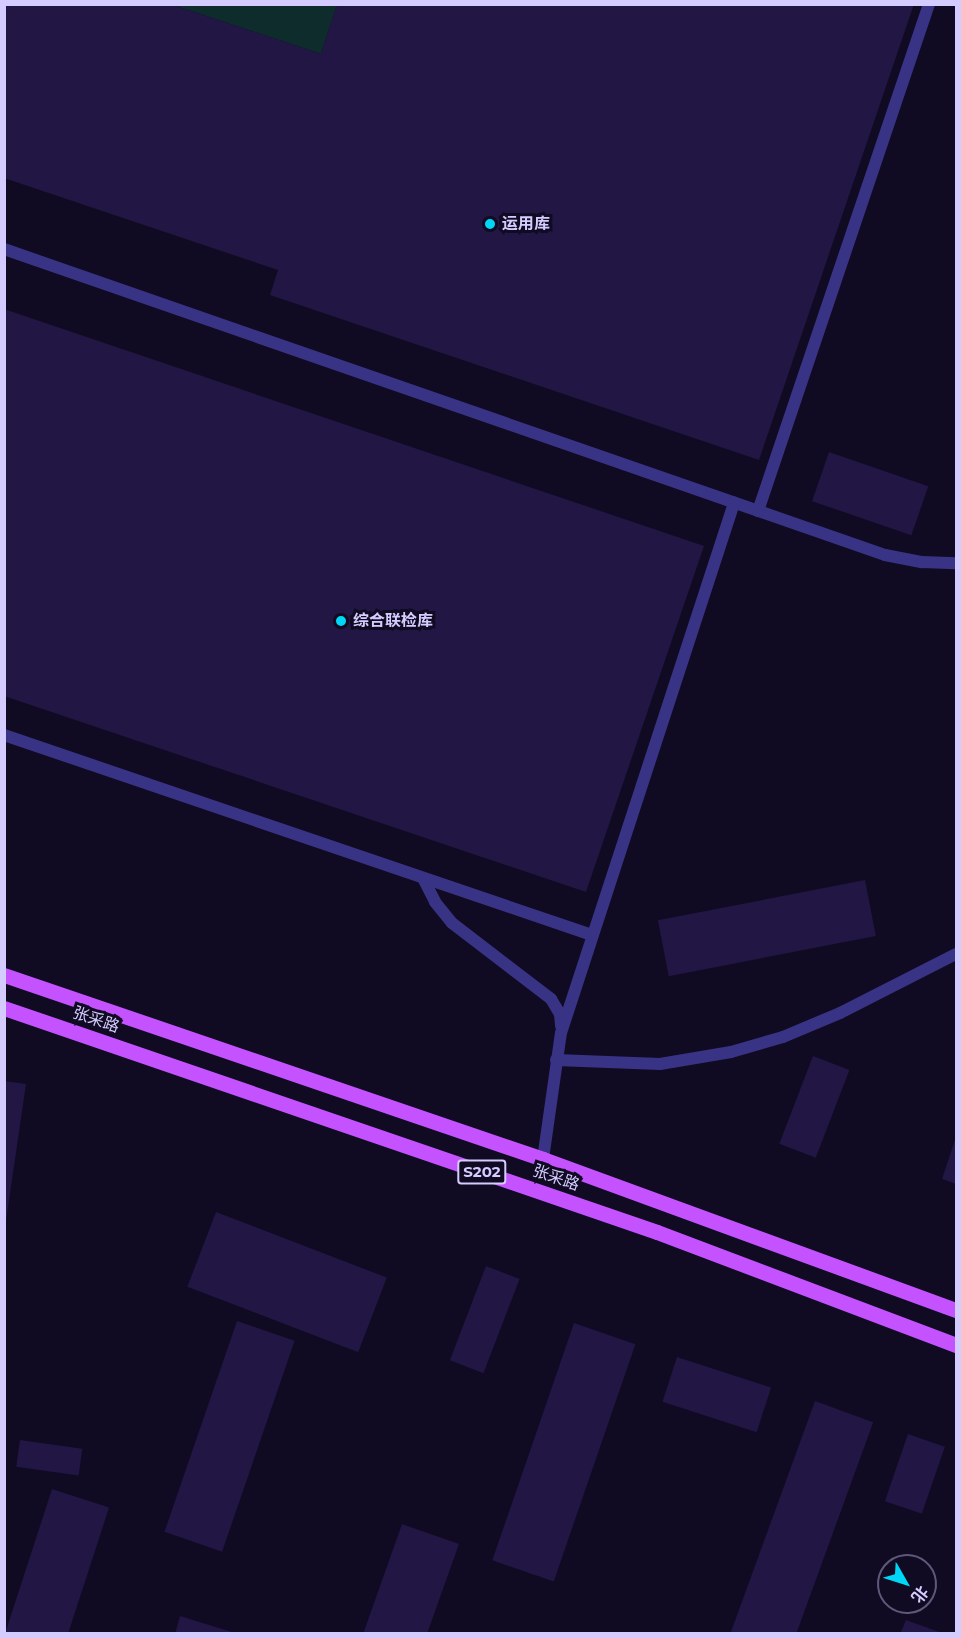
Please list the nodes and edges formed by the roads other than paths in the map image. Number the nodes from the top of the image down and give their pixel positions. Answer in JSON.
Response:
{"nodes":[{"id":1,"x":929,"y":4,"type":"edge"},
{"id":2,"x":4,"y":249,"type":"edge"},
{"id":3,"x":734,"y":503,"type":"junction"},
{"id":4,"x":758,"y":511,"type":"junction"},
{"id":5,"x":957,"y":563,"type":"edge"},
{"id":6,"x":4,"y":735,"type":"edge"},
{"id":7,"x":423,"y":878,"type":"dead end"},
{"id":8,"x":592,"y":935,"type":"junction"},
{"id":9,"x":957,"y":954,"type":"edge"},
{"id":10,"x":4,"y":975,"type":"edge"},
{"id":11,"x":4,"y":1008,"type":"edge"},
{"id":12,"x":561,"y":1033,"type":"junction"},
{"id":13,"x":556,"y":1060,"type":"junction"},
{"id":14,"x":543,"y":1159,"type":"junction"},
{"id":15,"x":957,"y":1310,"type":"edge"},
{"id":16,"x":957,"y":1345,"type":"edge"}],
"edges":[{"from":1,"to":4,"type":"lane"},
{"from":2,"to":3,"type":"lane"},
{"from":3,"to":4,"type":"lane"},
{"from":3,"to":8,"type":"lane"},
{"from":4,"to":5,"type":"lane"},
{"from":6,"to":8,"type":"lane"},
{"from":7,"to":12,"type":"lane"},
{"from":8,"to":12,"type":"lane"},
{"from":9,"to":13,"type":"lane"},
{"from":10,"to":14,"type":"main road","name":"张采路","number":"S202"},
{"from":11,"to":16,"type":"main road","name":"张采路","number":"S202"},
{"from":12,"to":13,"type":"lane"},
{"from":13,"to":14,"type":"lane"},
{"from":14,"to":15,"type":"main road","name":"张采路","number":"S202"}]}
